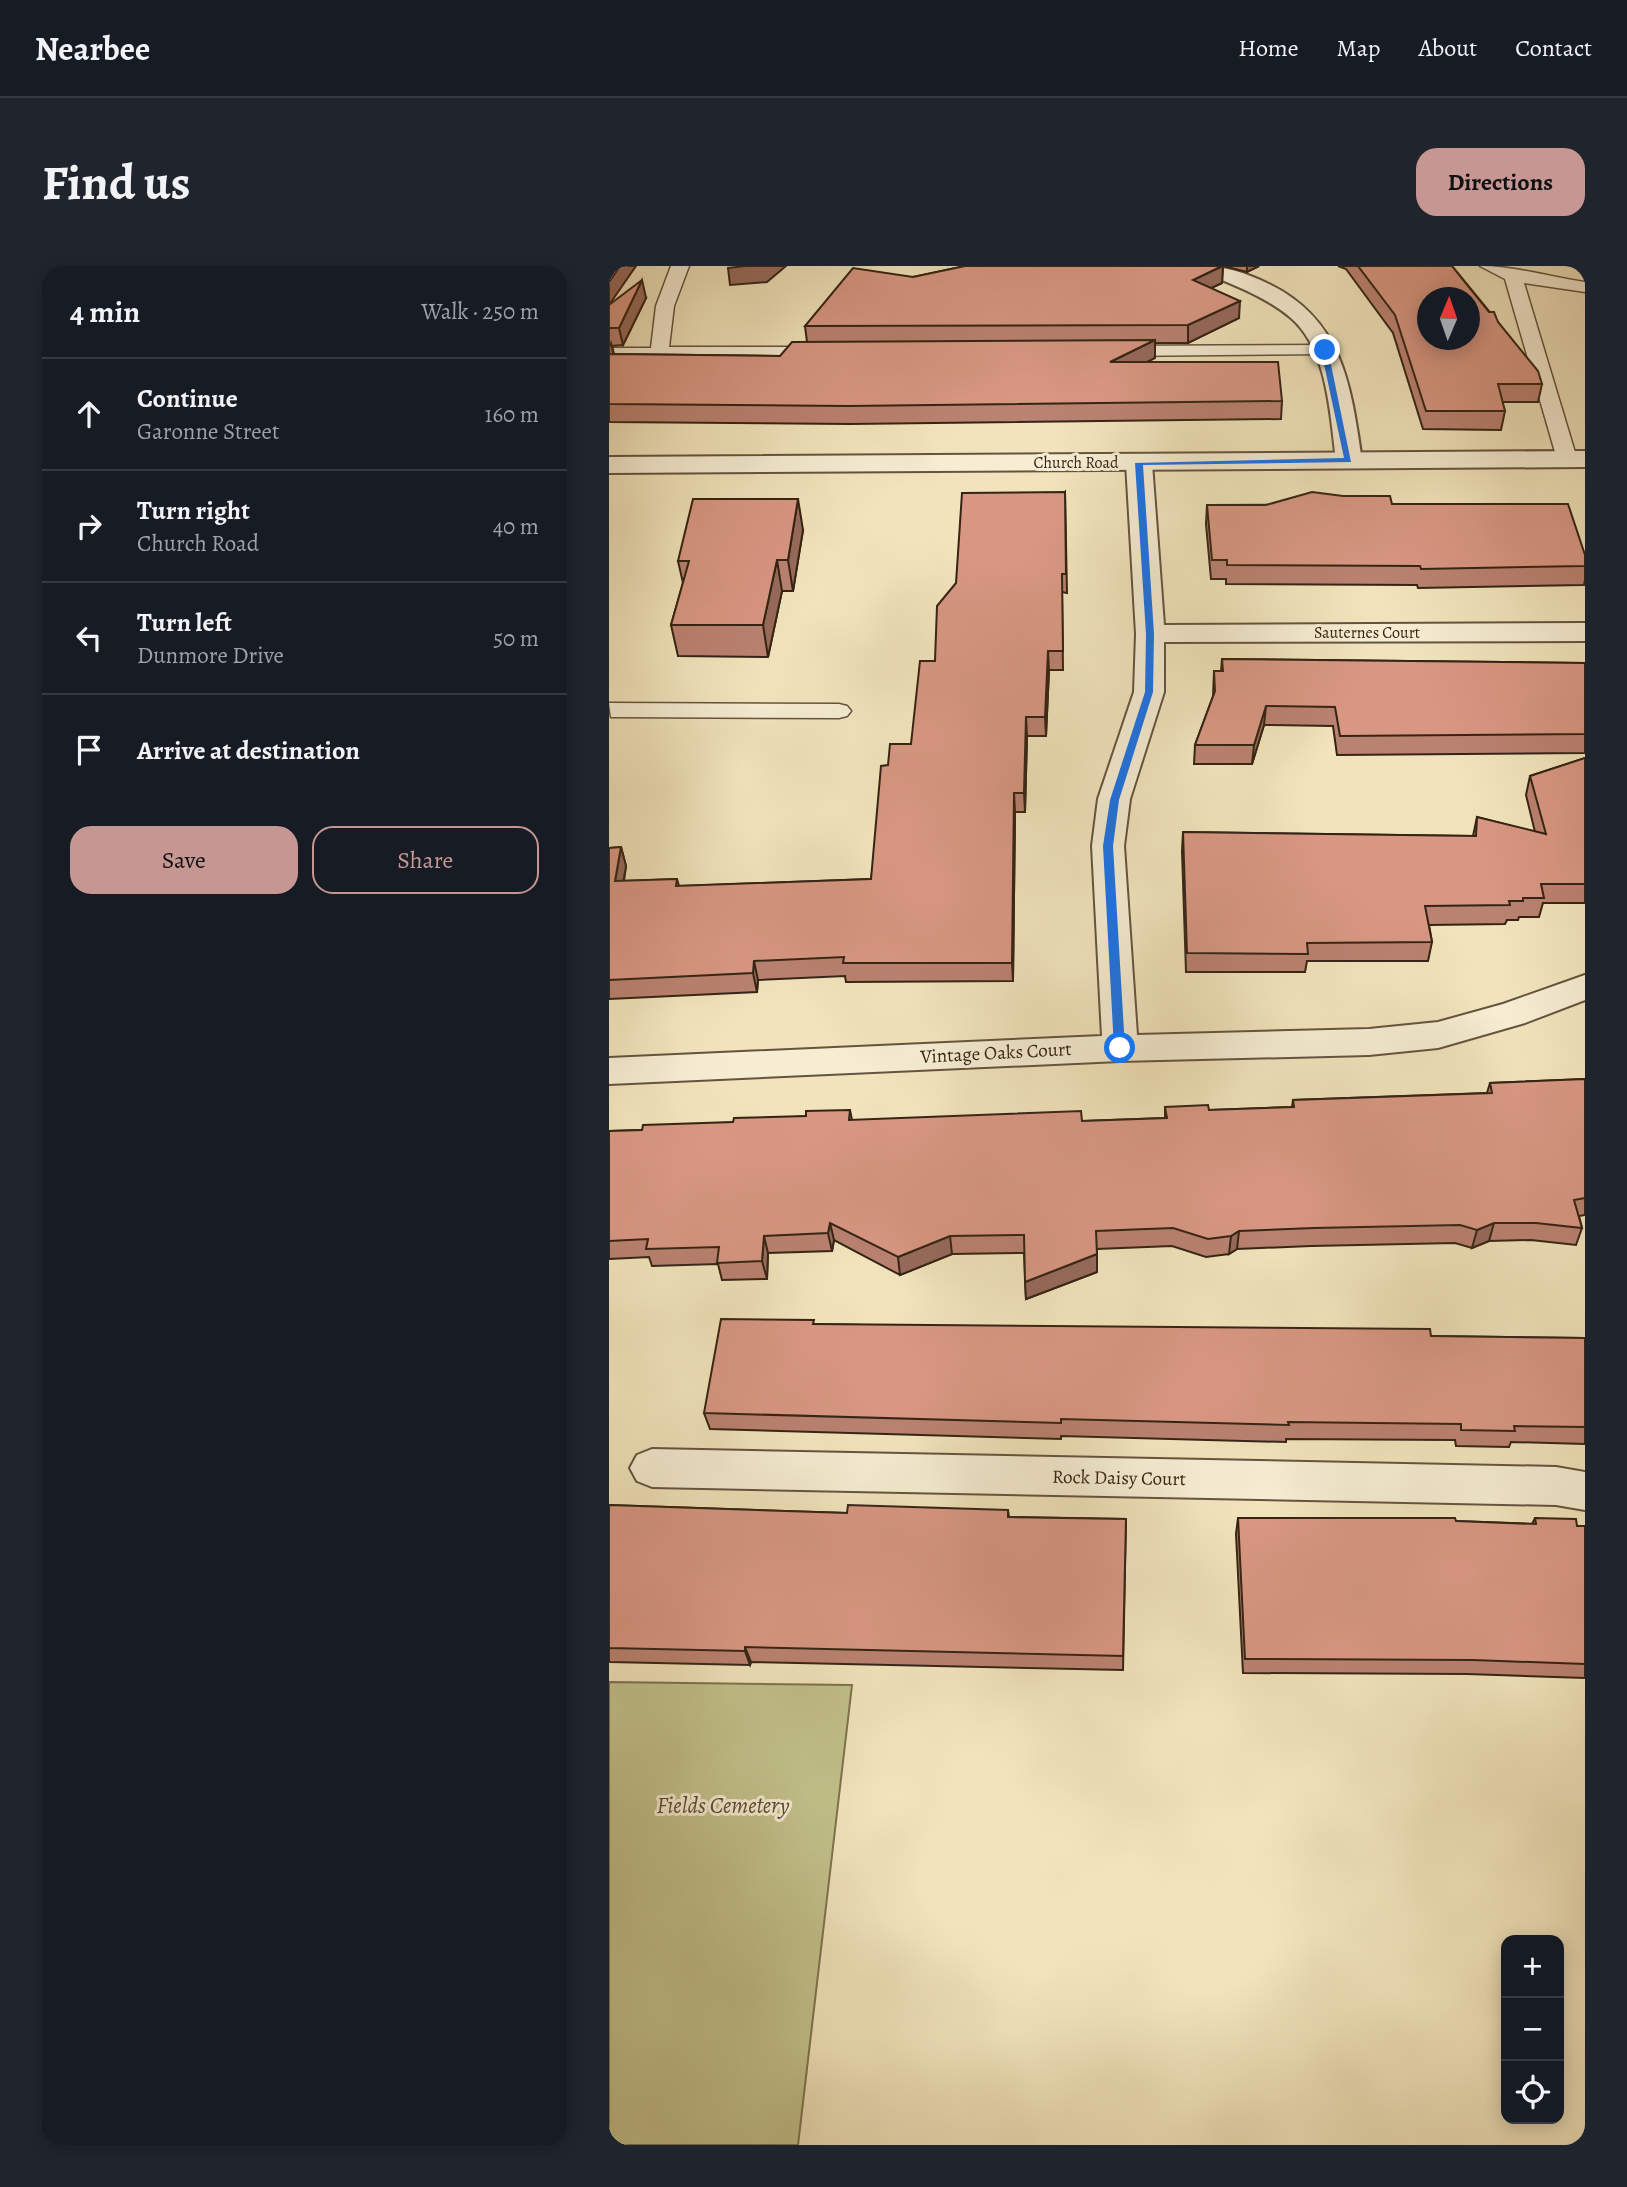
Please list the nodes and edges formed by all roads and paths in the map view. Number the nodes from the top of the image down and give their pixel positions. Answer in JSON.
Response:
{"nodes":[{"id":1,"x":680,"y":266,"type":"edge"},
{"id":2,"x":1208,"y":266,"type":"edge"},
{"id":3,"x":1489,"y":266,"type":"edge"},
{"id":4,"x":1513,"y":276,"type":"junction"},
{"id":5,"x":1585,"y":287,"type":"edge"},
{"id":6,"x":1325,"y":350,"type":"junction"},
{"id":7,"x":1103,"y":351,"type":"edge"},
{"id":8,"x":609,"y":352,"type":"edge"},
{"id":9,"x":839,"y":352,"type":"edge"},
{"id":10,"x":659,"y":353,"type":"junction"},
{"id":11,"x":1349,"y":460,"type":"junction"},
{"id":12,"x":1576,"y":460,"type":"edge"},
{"id":13,"x":1139,"y":463,"type":"junction"},
{"id":14,"x":609,"y":465,"type":"edge"},
{"id":15,"x":1585,"y":632,"type":"edge"},
{"id":16,"x":1150,"y":634,"type":"junction"},
{"id":17,"x":611,"y":710,"type":"edge"},
{"id":18,"x":839,"y":711,"type":"dead end"},
{"id":19,"x":1585,"y":987,"type":"edge"},
{"id":20,"x":1120,"y":1048,"type":"junction"},
{"id":21,"x":609,"y":1071,"type":"edge"},
{"id":22,"x":652,"y":1468,"type":"dead end"},
{"id":23,"x":1585,"y":1491,"type":"edge"}],
"edges":[{"from":1,"to":10,"type":"lane"},
{"from":2,"to":6,"type":"street"},
{"from":3,"to":4,"type":"lane"},
{"from":4,"to":5,"type":"lane"},
{"from":4,"to":12,"type":"lane"},
{"from":6,"to":7,"type":"lane"},
{"from":6,"to":11,"type":"street"},
{"from":8,"to":10,"type":"lane"},
{"from":9,"to":10,"type":"lane"},
{"from":11,"to":12,"type":"street","name":"Church Road"},
{"from":11,"to":13,"type":"street","name":"Church Road"},
{"from":13,"to":14,"type":"street","name":"Church Road"},
{"from":13,"to":16,"type":"street"},
{"from":15,"to":16,"type":"street","name":"Sauternes Court"},
{"from":16,"to":20,"type":"street"},
{"from":17,"to":18,"type":"lane"},
{"from":19,"to":20,"type":"street","name":"Vintage Oaks Court"},
{"from":20,"to":21,"type":"street","name":"Vintage Oaks Court"},
{"from":22,"to":23,"type":"street","name":"Rock Daisy Court"}]}
